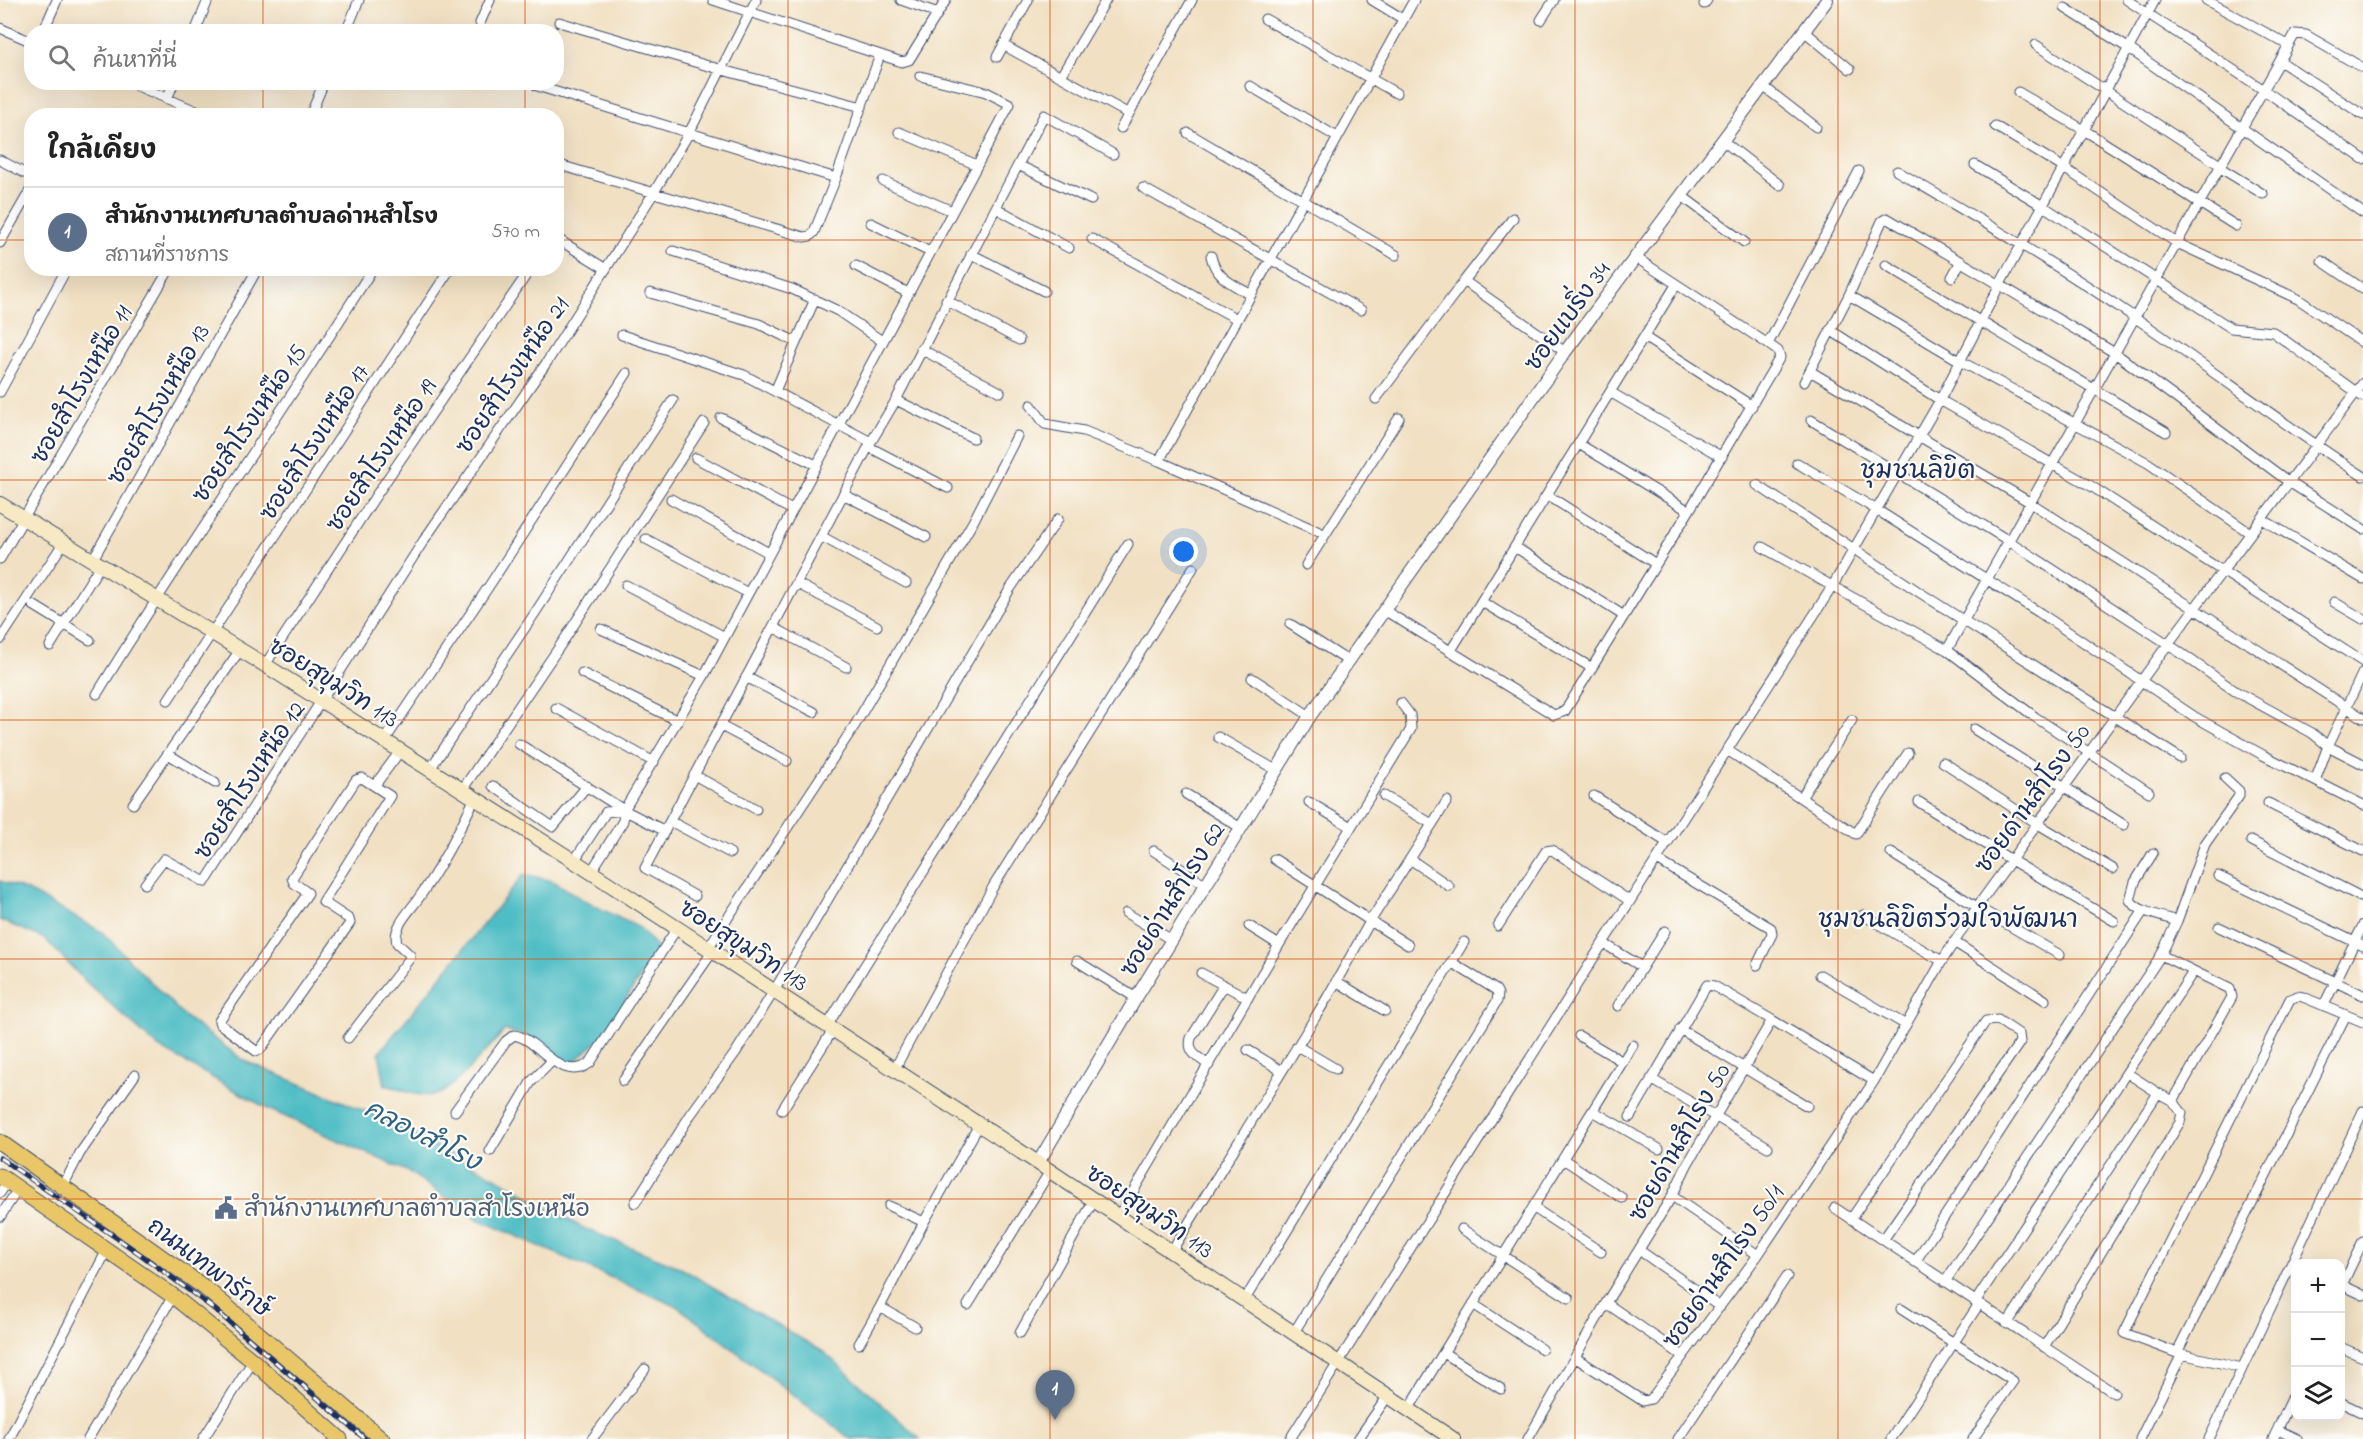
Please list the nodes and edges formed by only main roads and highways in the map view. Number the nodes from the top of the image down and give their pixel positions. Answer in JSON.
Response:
{"nodes":[{"id":1,"x":0,"y":504,"type":"edge"},
{"id":2,"x":0,"y":1142,"type":"edge"},
{"id":3,"x":6,"y":1185,"type":"edge"},
{"id":4,"x":1450,"y":1438,"type":"edge"},
{"id":5,"x":340,"y":1439,"type":"edge"},
{"id":6,"x":382,"y":1439,"type":"edge"}],
"edges":[{"from":1,"to":4,"type":"main road","name":"ซอยสุขุมวิท 113"},
{"from":2,"to":6,"type":"main road","name":"ถนนเทพารักษ์"},
{"from":3,"to":5,"type":"main road","name":"ถนนเทพารักษ์"}]}
